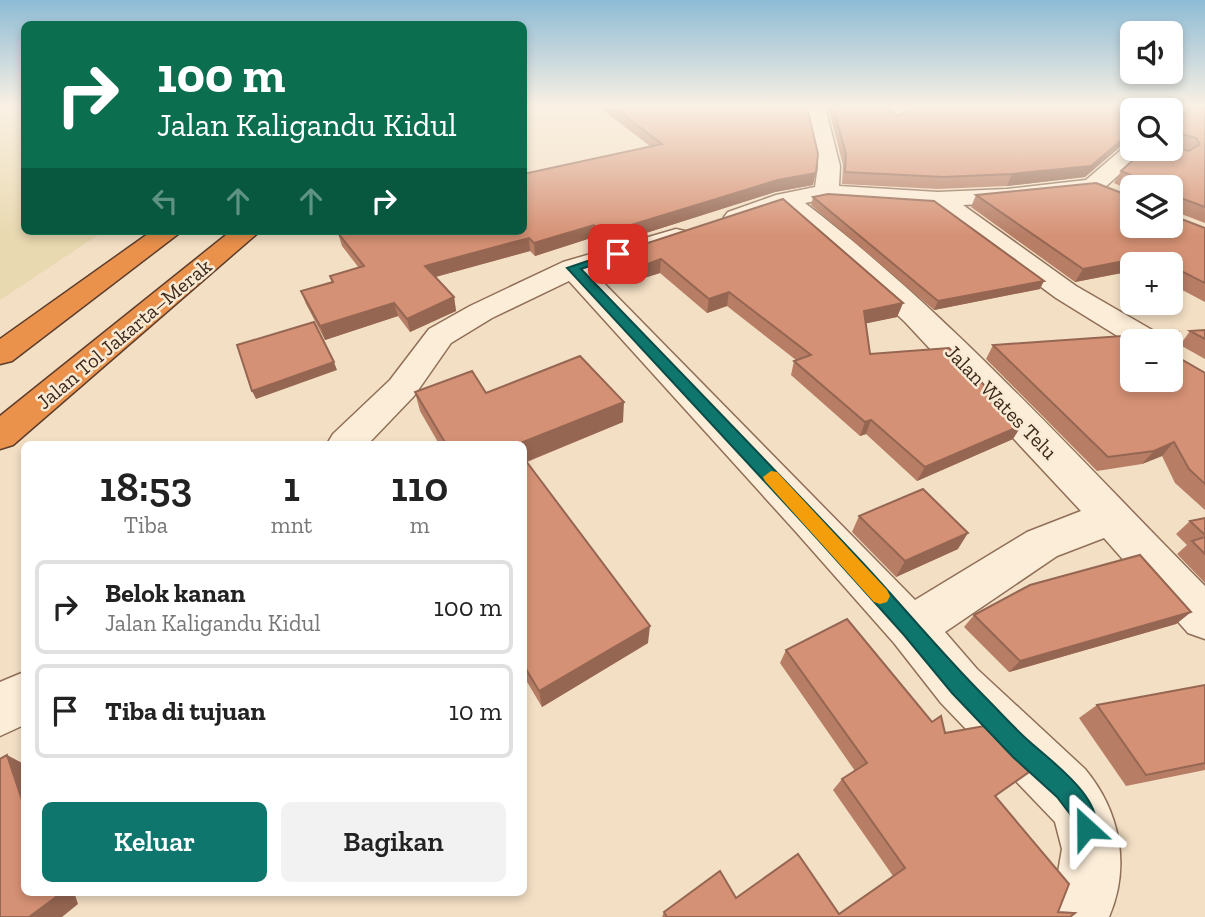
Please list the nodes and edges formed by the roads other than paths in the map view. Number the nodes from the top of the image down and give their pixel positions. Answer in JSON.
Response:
{"nodes":[{"id":1,"x":825,"y":150,"type":"edge"},
{"id":2,"x":1126,"y":161,"type":"edge"},
{"id":3,"x":826,"y":192,"type":"junction"},
{"id":4,"x":938,"y":199,"type":"junction"},
{"id":5,"x":785,"y":200,"type":"junction"},
{"id":6,"x":164,"y":235,"type":"edge"},
{"id":7,"x":242,"y":235,"type":"edge"},
{"id":8,"x":573,"y":268,"type":"junction"},
{"id":9,"x":1128,"y":329,"type":"edge"},
{"id":10,"x":0,"y":355,"type":"edge"},
{"id":11,"x":0,"y":436,"type":"edge"},
{"id":12,"x":349,"y":441,"type":"edge"},
{"id":13,"x":1111,"y":517,"type":"junction"},
{"id":14,"x":1205,"y":618,"type":"edge"},
{"id":15,"x":911,"y":628,"type":"junction"},
{"id":16,"x":21,"y":699,"type":"edge"},
{"id":17,"x":0,"y":710,"type":"edge"},
{"id":18,"x":1073,"y":917,"type":"edge"}],
"edges":[{"from":1,"to":3,"type":"street"},
{"from":2,"to":4,"type":"street"},
{"from":3,"to":4,"type":"street"},
{"from":3,"to":5,"type":"street"},
{"from":4,"to":9,"type":"street"},
{"from":5,"to":8,"type":"street"},
{"from":5,"to":13,"type":"street","name":"Jalan Wates Telu"},
{"from":6,"to":10,"type":"highway"},
{"from":7,"to":11,"type":"highway","name":"Jalan Tol Jakarta–Merak"},
{"from":8,"to":12,"type":"street"},
{"from":8,"to":15,"type":"street"},
{"from":13,"to":14,"type":"street","name":"Jalan Wates Telu"},
{"from":13,"to":15,"type":"street"},
{"from":15,"to":18,"type":"street"},
{"from":16,"to":17,"type":"street"}]}
